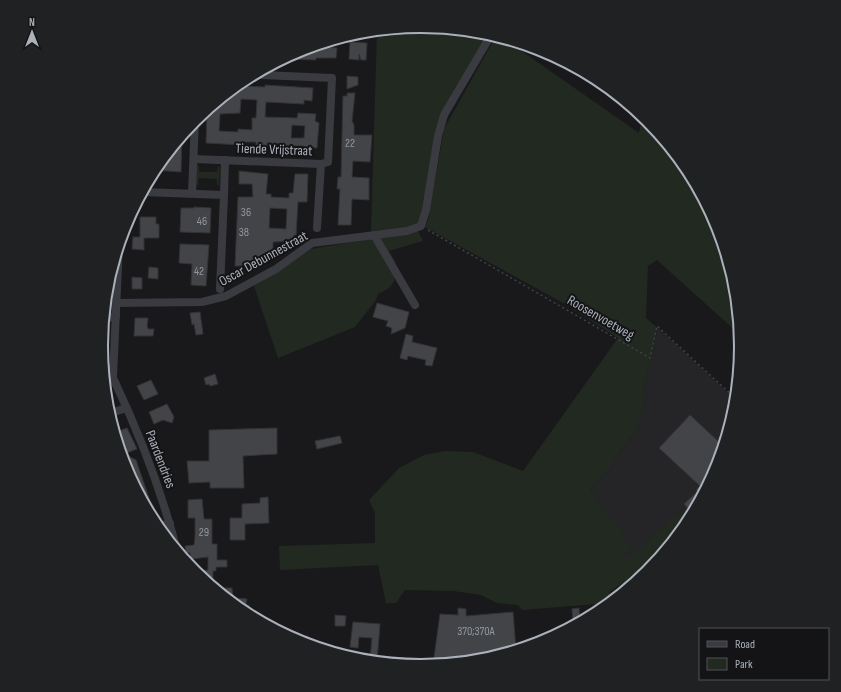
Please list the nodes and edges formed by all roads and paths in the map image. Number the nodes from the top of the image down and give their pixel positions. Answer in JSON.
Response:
{"nodes":[{"id":1,"x":488,"y":40,"type":"edge"},
{"id":2,"x":264,"y":75,"type":"edge"},
{"id":3,"x":195,"y":130,"type":"edge"},
{"id":4,"x":194,"y":159,"type":"junction"},
{"id":5,"x":225,"y":160,"type":"junction"},
{"id":6,"x":321,"y":164,"type":"junction"},
{"id":7,"x":148,"y":192,"type":"edge"},
{"id":8,"x":192,"y":193,"type":"junction"},
{"id":9,"x":224,"y":194,"type":"junction"},
{"id":10,"x":421,"y":226,"type":"junction"},
{"id":11,"x":317,"y":228,"type":"dead end"},
{"id":12,"x":374,"y":235,"type":"junction"},
{"id":13,"x":118,"y":265,"type":"edge"},
{"id":14,"x":220,"y":289,"type":"dead end"},
{"id":15,"x":116,"y":303,"type":"junction"},
{"id":16,"x":415,"y":305,"type":"dead end"},
{"id":17,"x":116,"y":316,"type":"junction"},
{"id":18,"x":109,"y":318,"type":"edge"},
{"id":19,"x":108,"y":370,"type":"edge"},
{"id":20,"x":113,"y":378,"type":"junction"},
{"id":21,"x":730,"y":393,"type":"edge"},
{"id":22,"x":126,"y":408,"type":"junction"},
{"id":23,"x":115,"y":412,"type":"edge"},
{"id":24,"x":170,"y":523,"type":"junction"},
{"id":25,"x":164,"y":525,"type":"edge"},
{"id":26,"x":174,"y":539,"type":"edge"}],
"edges":[{"from":1,"to":10,"type":"street"},
{"from":2,"to":6,"type":"street","name":"Tiende Vrijstraat"},
{"from":3,"to":4,"type":"street"},
{"from":4,"to":5,"type":"street","name":"Tiende Vrijstraat"},
{"from":4,"to":8,"type":"street"},
{"from":5,"to":6,"type":"street","name":"Tiende Vrijstraat"},
{"from":5,"to":9,"type":"street","name":"Tiende Vrijstraat"},
{"from":6,"to":11,"type":"street","name":"Tiende Vrijstraat"},
{"from":7,"to":8,"type":"street"},
{"from":8,"to":9,"type":"street"},
{"from":9,"to":14,"type":"street","name":"Tiende Vrijstraat"},
{"from":10,"to":12,"type":"street","name":"Oscar Debunnestraat"},
{"from":10,"to":21,"type":"path","name":"Roosenvoetweg"},
{"from":12,"to":15,"type":"street","name":"Oscar Debunnestraat"},
{"from":12,"to":16,"type":"street"},
{"from":13,"to":15,"type":"street","name":"Paardendries"},
{"from":15,"to":17,"type":"street","name":"Paardendries"},
{"from":17,"to":18,"type":"street"},
{"from":17,"to":20,"type":"street","name":"Paardendries"},
{"from":19,"to":20,"type":"street","name":"Paardendries"},
{"from":20,"to":22,"type":"street","name":"Paardendries"},
{"from":22,"to":23,"type":"street"},
{"from":22,"to":24,"type":"street","name":"Paardendries"},
{"from":24,"to":25,"type":"street"},
{"from":24,"to":26,"type":"street","name":"Paardendries"}]}
